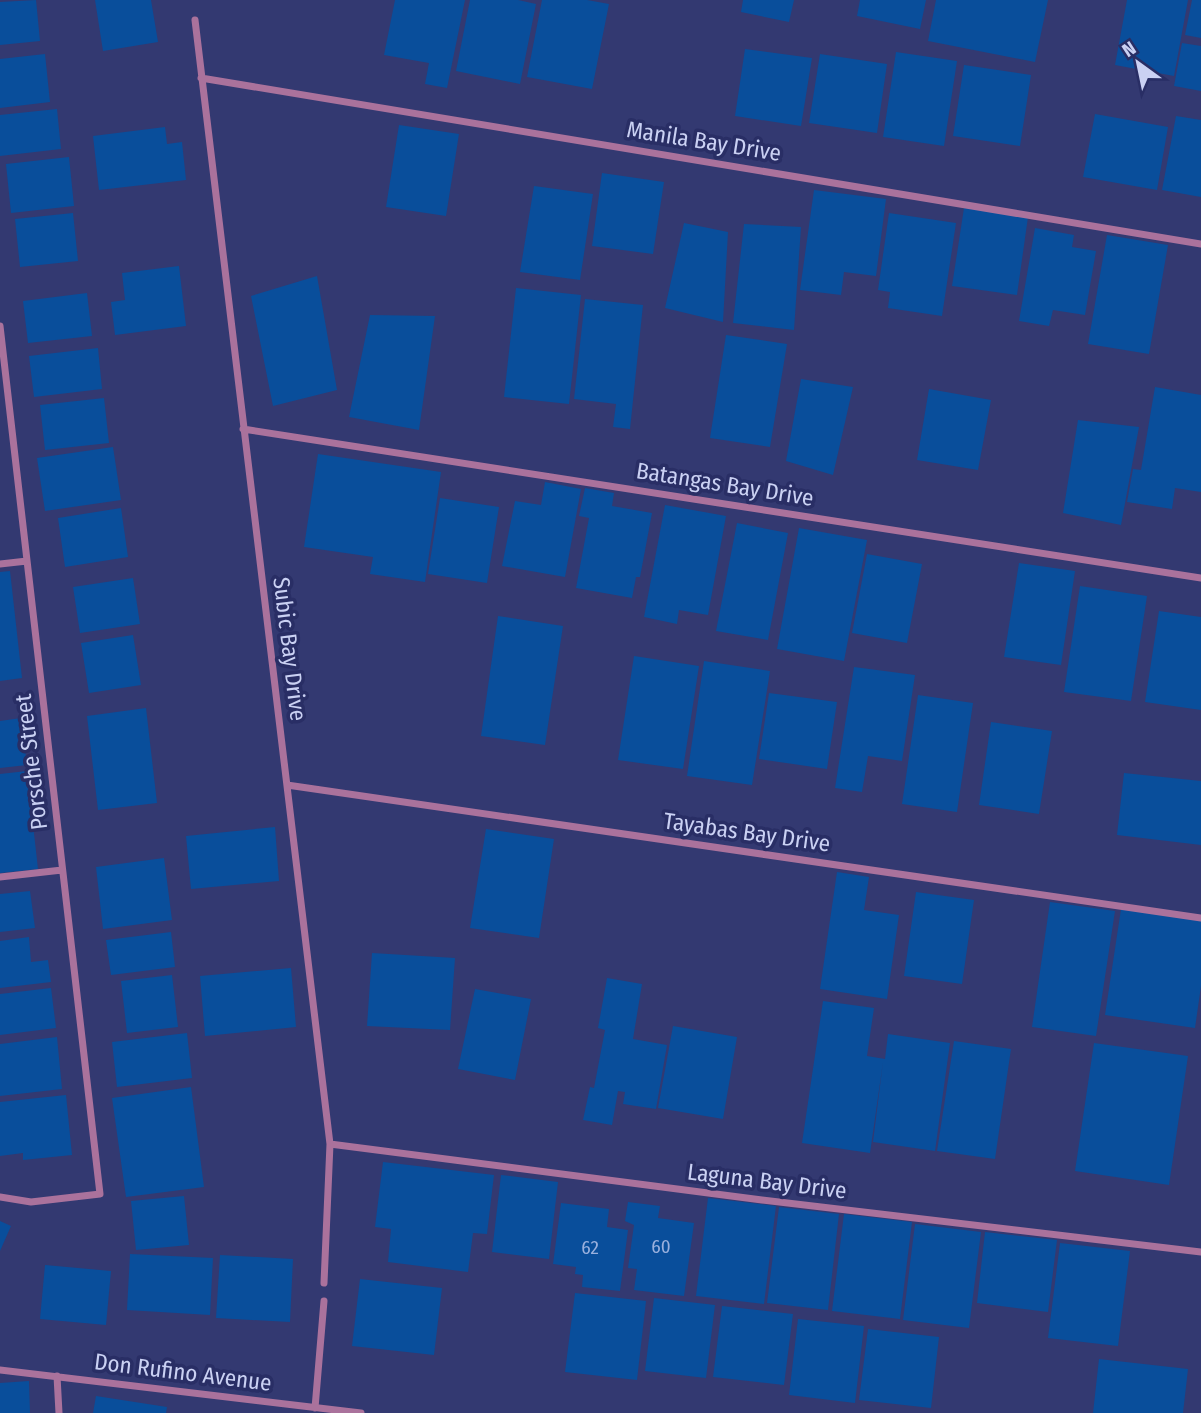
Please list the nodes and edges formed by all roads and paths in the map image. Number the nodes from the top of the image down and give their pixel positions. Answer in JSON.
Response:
{"nodes":[{"id":1,"x":195,"y":20,"type":"dead end"},
{"id":2,"x":201,"y":78,"type":"junction"},
{"id":3,"x":1201,"y":244,"type":"edge"},
{"id":4,"x":0,"y":326,"type":"edge"},
{"id":5,"x":3,"y":384,"type":"edge"},
{"id":6,"x":243,"y":429,"type":"junction"},
{"id":7,"x":27,"y":562,"type":"junction"},
{"id":8,"x":0,"y":564,"type":"edge"},
{"id":9,"x":1201,"y":578,"type":"edge"},
{"id":10,"x":287,"y":785,"type":"junction"},
{"id":11,"x":62,"y":870,"type":"junction"},
{"id":12,"x":0,"y":877,"type":"edge"},
{"id":13,"x":1201,"y":918,"type":"edge"},
{"id":14,"x":330,"y":1144,"type":"junction"},
{"id":15,"x":0,"y":1197,"type":"edge"},
{"id":16,"x":1201,"y":1252,"type":"edge"},
{"id":17,"x":324,"y":1283,"type":"dead end"},
{"id":18,"x":324,"y":1301,"type":"dead end"},
{"id":19,"x":0,"y":1370,"type":"edge"},
{"id":20,"x":57,"y":1376,"type":"junction"},
{"id":21,"x":315,"y":1408,"type":"junction"},
{"id":22,"x":60,"y":1413,"type":"edge"},
{"id":23,"x":361,"y":1413,"type":"edge"}],
"edges":[{"from":1,"to":2,"type":"street","name":"Subic Bay Drive"},
{"from":2,"to":3,"type":"street","name":"Manila Bay Drive"},
{"from":2,"to":6,"type":"street","name":"Subic Bay Drive"},
{"from":4,"to":5,"type":"street","name":"Porsche Street"},
{"from":5,"to":7,"type":"street","name":"Porsche Street"},
{"from":6,"to":9,"type":"street","name":"Batangas Bay Drive"},
{"from":6,"to":10,"type":"street","name":"Subic Bay Drive"},
{"from":7,"to":8,"type":"street"},
{"from":7,"to":11,"type":"street","name":"Porsche Street"},
{"from":10,"to":13,"type":"street","name":"Tayabas Bay Drive"},
{"from":10,"to":14,"type":"street","name":"Subic Bay Drive"},
{"from":11,"to":12,"type":"street"},
{"from":11,"to":15,"type":"street","name":"Porsche Street"},
{"from":14,"to":16,"type":"street","name":"Laguna Bay Drive"},
{"from":14,"to":17,"type":"street","name":"Subic Bay Drive"},
{"from":18,"to":21,"type":"street"},
{"from":19,"to":20,"type":"street","name":"Don Rufino Avenue"},
{"from":20,"to":21,"type":"street","name":"Don Rufino Avenue"},
{"from":20,"to":22,"type":"street"},
{"from":21,"to":23,"type":"street","name":"Don Rufino Avenue"}]}
